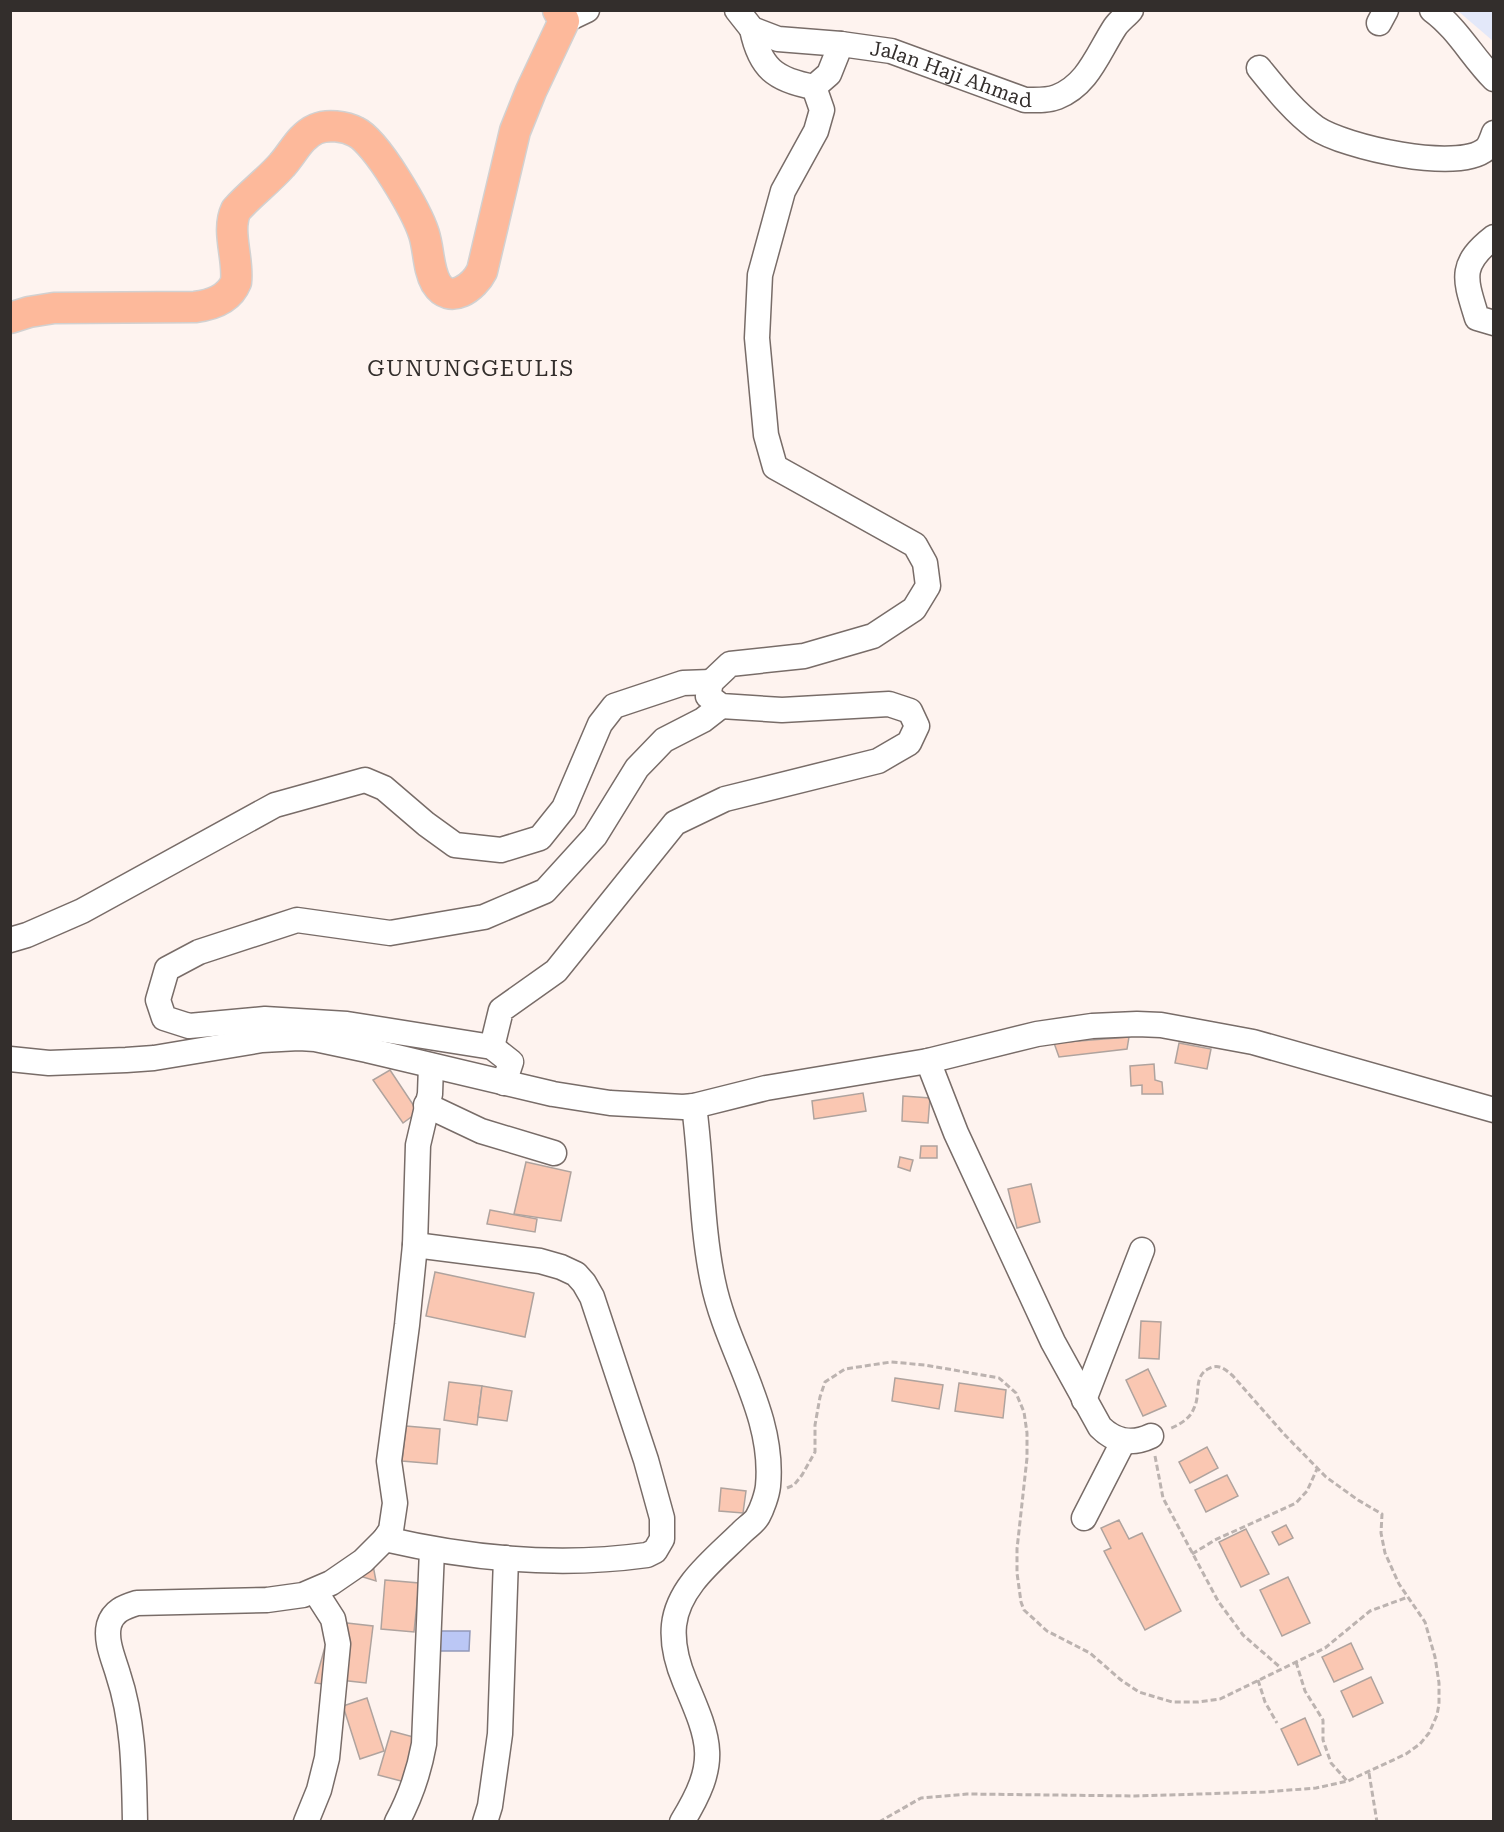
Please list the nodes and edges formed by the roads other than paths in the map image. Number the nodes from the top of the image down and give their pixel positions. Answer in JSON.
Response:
{"nodes":[{"id":1,"x":1131,"y":10,"type":"edge"},
{"id":2,"x":1432,"y":10,"type":"edge"},
{"id":3,"x":570,"y":14,"type":"edge"},
{"id":4,"x":745,"y":20,"type":"edge"},
{"id":5,"x":842,"y":44,"type":"junction"},
{"id":6,"x":1258,"y":68,"type":"dead end"},
{"id":7,"x":1491,"y":73,"type":"edge"},
{"id":8,"x":814,"y":87,"type":"junction"},
{"id":9,"x":1494,"y":133,"type":"edge"},
{"id":10,"x":1494,"y":237,"type":"edge"},
{"id":11,"x":10,"y":318,"type":"edge"},
{"id":12,"x":1494,"y":323,"type":"edge"},
{"id":13,"x":711,"y":682,"type":"junction"},
{"id":14,"x":721,"y":706,"type":"junction"},
{"id":15,"x":10,"y":940,"type":"edge"},
{"id":16,"x":492,"y":1047,"type":"junction"},
{"id":17,"x":10,"y":1059,"type":"edge"},
{"id":18,"x":928,"y":1061,"type":"junction"},
{"id":19,"x":430,"y":1066,"type":"junction"},
{"id":20,"x":504,"y":1083,"type":"junction"},
{"id":21,"x":426,"y":1105,"type":"junction"},
{"id":22,"x":694,"y":1106,"type":"junction"},
{"id":23,"x":1494,"y":1110,"type":"edge"},
{"id":24,"x":554,"y":1153,"type":"dead end"},
{"id":25,"x":415,"y":1245,"type":"junction"},
{"id":26,"x":1142,"y":1250,"type":"dead end"},
{"id":27,"x":1084,"y":1400,"type":"junction"},
{"id":28,"x":1151,"y":1436,"type":"road end"},
{"id":29,"x":1124,"y":1442,"type":"junction"},
{"id":30,"x":1084,"y":1518,"type":"dead end"},
{"id":31,"x":385,"y":1539,"type":"junction"},
{"id":32,"x":432,"y":1550,"type":"junction"},
{"id":33,"x":506,"y":1558,"type":"junction"},
{"id":34,"x":315,"y":1591,"type":"junction"},
{"id":35,"x":135,"y":1821,"type":"edge"},
{"id":36,"x":306,"y":1821,"type":"edge"},
{"id":37,"x":397,"y":1821,"type":"edge"},
{"id":38,"x":484,"y":1821,"type":"edge"},
{"id":39,"x":682,"y":1821,"type":"edge"}],
"edges":[{"from":1,"to":5,"type":"street","name":"Jalan Haji Ahmad"},
{"from":2,"to":7,"type":"street"},
{"from":3,"to":11,"type":"main road"},
{"from":4,"to":5,"type":"street","name":"Jalan Haji Ahmad"},
{"from":4,"to":8,"type":"street"},
{"from":5,"to":8,"type":"street"},
{"from":6,"to":9,"type":"street"},
{"from":8,"to":13,"type":"street"},
{"from":10,"to":12,"type":"street"},
{"from":13,"to":14,"type":"street"},
{"from":13,"to":15,"type":"street"},
{"from":14,"to":16,"type":"street"},
{"from":14,"to":16,"type":"street"},
{"from":16,"to":20,"type":"street"},
{"from":17,"to":19,"type":"street"},
{"from":18,"to":22,"type":"street"},
{"from":18,"to":23,"type":"street"},
{"from":18,"to":27,"type":"street"},
{"from":19,"to":20,"type":"street"},
{"from":19,"to":21,"type":"street"},
{"from":20,"to":22,"type":"street"},
{"from":21,"to":24,"type":"street"},
{"from":21,"to":25,"type":"street"},
{"from":22,"to":39,"type":"street"},
{"from":25,"to":31,"type":"street"},
{"from":25,"to":33,"type":"street"},
{"from":26,"to":27,"type":"street"},
{"from":27,"to":29,"type":"street"},
{"from":28,"to":29,"type":"street"},
{"from":29,"to":30,"type":"street"},
{"from":31,"to":32,"type":"street"},
{"from":31,"to":34,"type":"street"},
{"from":32,"to":33,"type":"street"},
{"from":32,"to":37,"type":"street"},
{"from":33,"to":38,"type":"street"},
{"from":34,"to":35,"type":"street"},
{"from":34,"to":36,"type":"street"}]}
